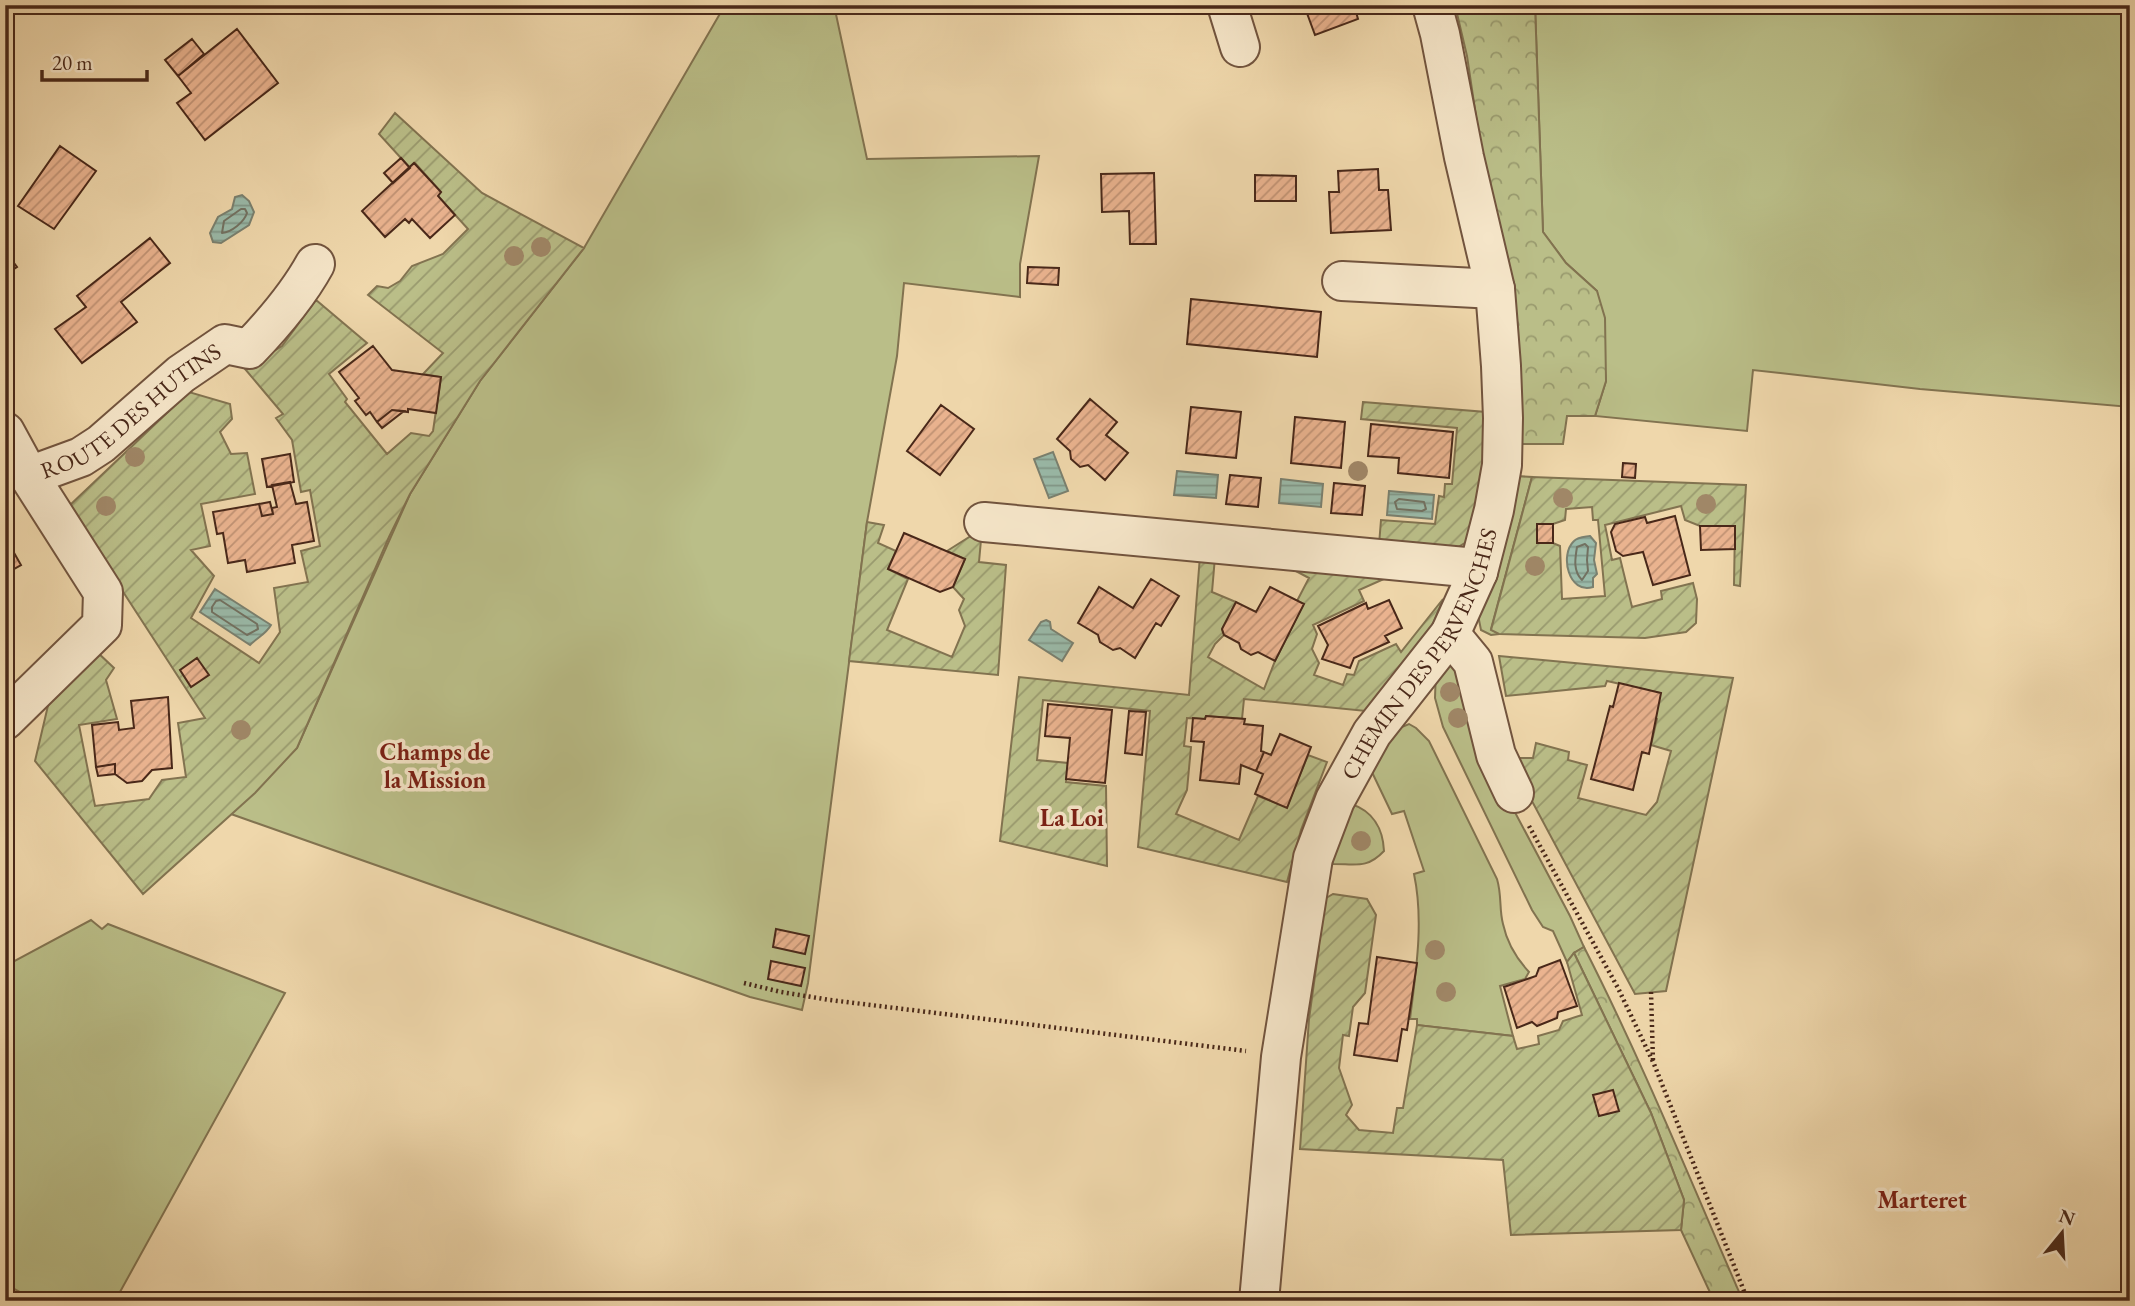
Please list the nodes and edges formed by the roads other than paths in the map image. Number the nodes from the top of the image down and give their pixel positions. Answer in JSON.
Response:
{"nodes":[{"id":1,"x":1227,"y":5,"type":"edge"},
{"id":2,"x":1432,"y":5,"type":"edge"},
{"id":3,"x":1240,"y":47,"type":"dead end"},
{"id":4,"x":315,"y":264,"type":"dead end"},
{"id":5,"x":1342,"y":281,"type":"dead end"},
{"id":6,"x":1494,"y":289,"type":"junction"},
{"id":7,"x":5,"y":432,"type":"edge"},
{"id":8,"x":29,"y":477,"type":"junction"},
{"id":9,"x":984,"y":522,"type":"dead end"},
{"id":10,"x":1478,"y":572,"type":"junction"},
{"id":11,"x":1450,"y":634,"type":"junction"},
{"id":12,"x":5,"y":720,"type":"edge"},
{"id":13,"x":1514,"y":793,"type":"road end"},
{"id":14,"x":1259,"y":1301,"type":"edge"}],
"edges":[{"from":1,"to":3,"type":"street"},
{"from":2,"to":6,"type":"street","name":"CHEMIN DES PERVENCHES"},
{"from":4,"to":8,"type":"street","name":"ROUTE DES HUTINS"},
{"from":5,"to":6,"type":"street"},
{"from":6,"to":10,"type":"street","name":"CHEMIN DES PERVENCHES"},
{"from":7,"to":8,"type":"street","name":"ROUTE DES HUTINS"},
{"from":8,"to":12,"type":"street","name":"ROUTE DES HUTINS"},
{"from":9,"to":10,"type":"street"},
{"from":10,"to":11,"type":"street","name":"CHEMIN DES PERVENCHES"},
{"from":11,"to":13,"type":"street"},
{"from":11,"to":14,"type":"street","name":"CHEMIN DES PERVENCHES"}]}
